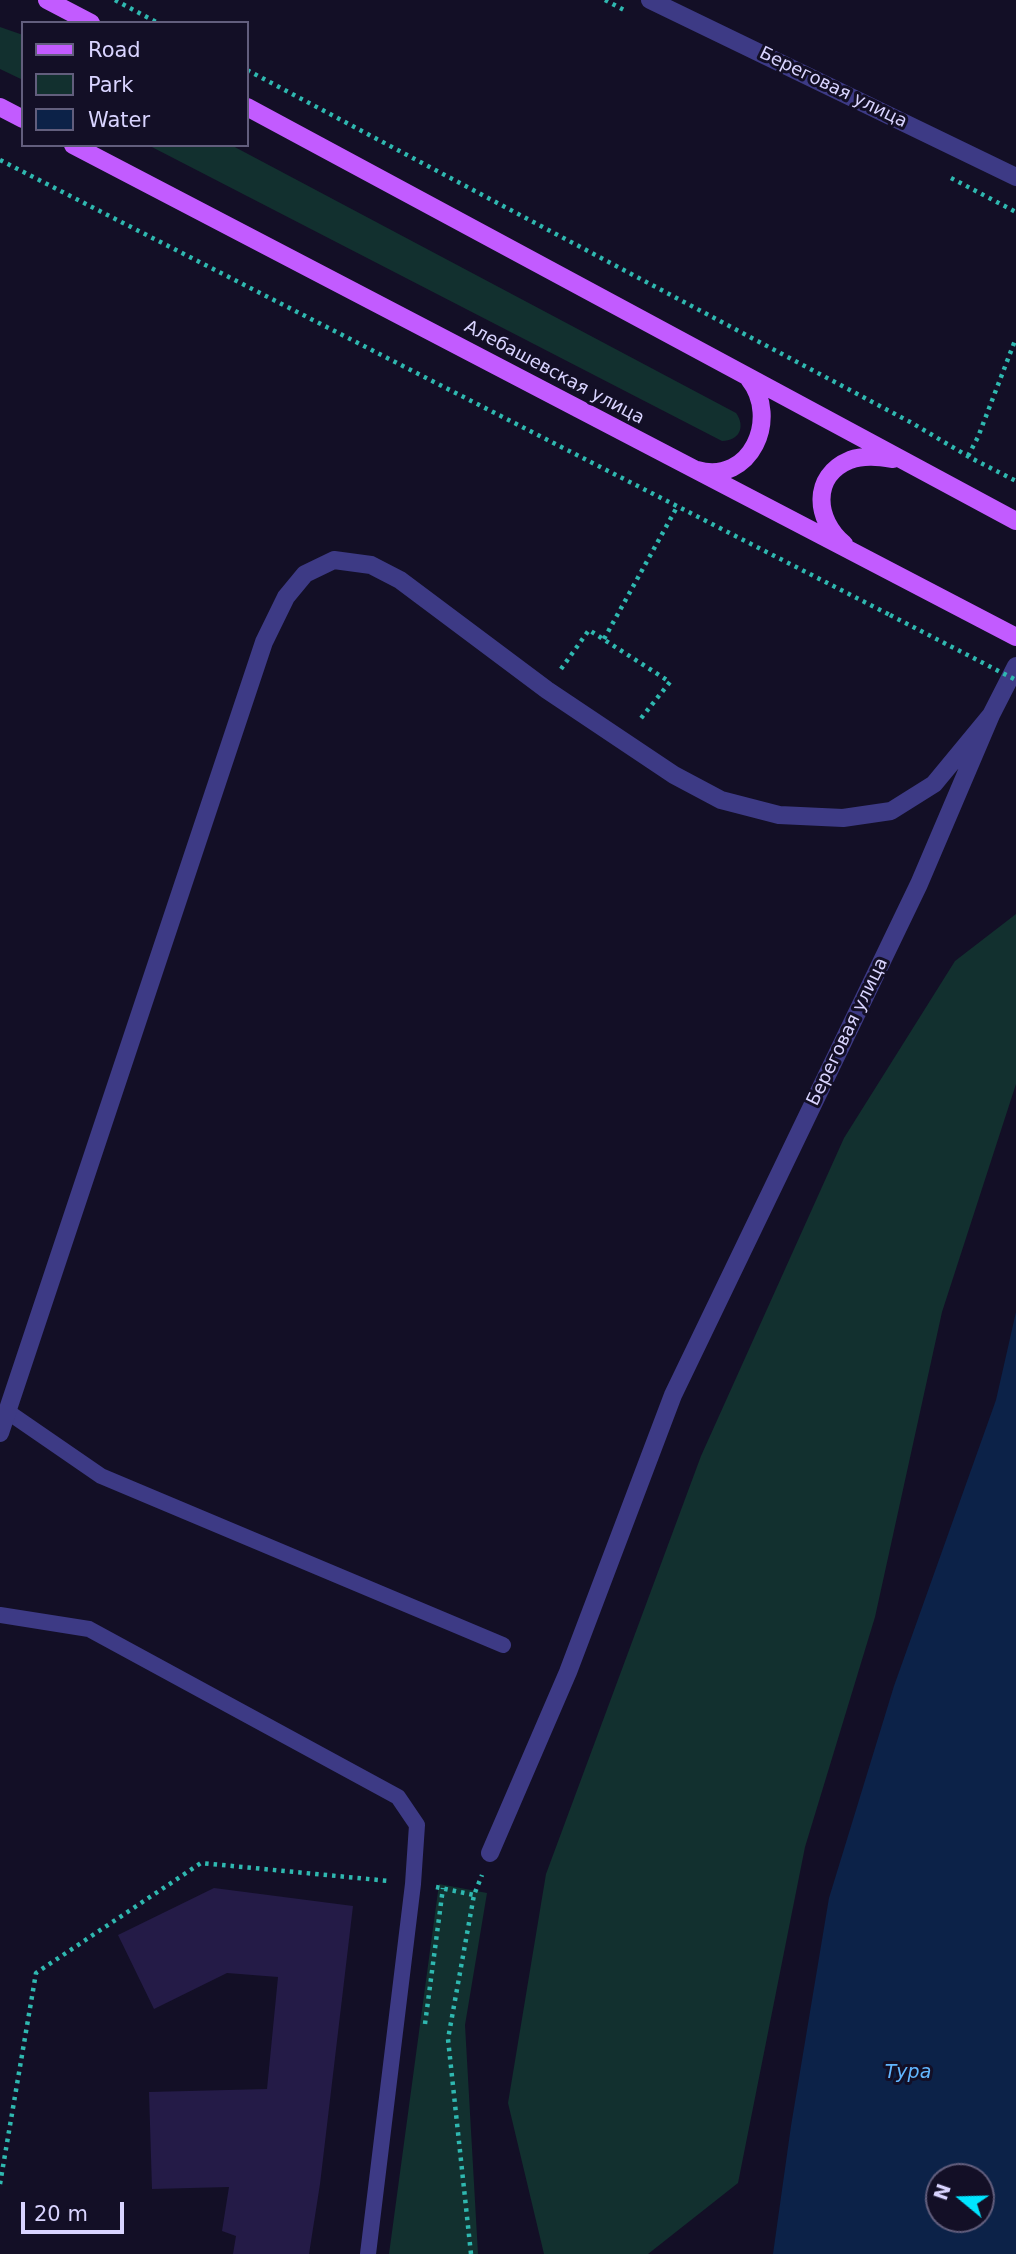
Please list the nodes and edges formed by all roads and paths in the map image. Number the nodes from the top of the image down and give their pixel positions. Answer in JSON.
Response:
{"nodes":[{"id":1,"x":47,"y":0,"type":"edge"},
{"id":2,"x":115,"y":0,"type":"edge"},
{"id":3,"x":650,"y":0,"type":"edge"},
{"id":4,"x":87,"y":21,"type":"edge"},
{"id":5,"x":154,"y":21,"type":"edge"},
{"id":6,"x":248,"y":71,"type":"edge"},
{"id":7,"x":0,"y":107,"type":"edge"},
{"id":8,"x":248,"y":108,"type":"edge"},
{"id":9,"x":21,"y":118,"type":"edge"},
{"id":10,"x":77,"y":147,"type":"edge"},
{"id":11,"x":0,"y":160,"type":"edge"},
{"id":12,"x":1016,"y":177,"type":"edge"},
{"id":13,"x":1016,"y":338,"type":"edge"},
{"id":14,"x":748,"y":378,"type":"junction"},
{"id":15,"x":969,"y":457,"type":"junction"},
{"id":16,"x":900,"y":460,"type":"junction"},
{"id":17,"x":687,"y":467,"type":"junction"},
{"id":18,"x":1016,"y":481,"type":"edge"},
{"id":19,"x":677,"y":507,"type":"junction"},
{"id":20,"x":1016,"y":521,"type":"edge"},
{"id":21,"x":859,"y":556,"type":"junction"},
{"id":22,"x":1016,"y":637,"type":"edge"},
{"id":23,"x":604,"y":639,"type":"junction"},
{"id":24,"x":1016,"y":666,"type":"edge"},
{"id":25,"x":1016,"y":680,"type":"edge"},
{"id":26,"x":547,"y":690,"type":"junction"},
{"id":27,"x":991,"y":715,"type":"junction"},
{"id":28,"x":623,"y":741,"type":"junction"},
{"id":29,"x":8,"y":1412,"type":"junction"},
{"id":30,"x":0,"y":1433,"type":"edge"},
{"id":31,"x":0,"y":1615,"type":"edge"},
{"id":32,"x":503,"y":1645,"type":"dead end"},
{"id":33,"x":490,"y":1853,"type":"joint"},
{"id":34,"x":413,"y":1884,"type":"junction"},
{"id":35,"x":474,"y":1895,"type":"junction"},
{"id":36,"x":0,"y":2184,"type":"edge"},
{"id":37,"x":368,"y":2254,"type":"edge"},
{"id":38,"x":471,"y":2254,"type":"edge"}],
"edges":[{"from":1,"to":4,"type":"main road"},
{"from":2,"to":5,"type":"path"},
{"from":3,"to":12,"type":"street","name":"Береговая улица"},
{"from":6,"to":15,"type":"path"},
{"from":7,"to":9,"type":"main road"},
{"from":8,"to":14,"type":"main road"},
{"from":10,"to":17,"type":"main road","name":"Алебашевская улица"},
{"from":11,"to":19,"type":"path"},
{"from":13,"to":15,"type":"path"},
{"from":14,"to":16,"type":"main road"},
{"from":14,"to":17,"type":"main road"},
{"from":15,"to":18,"type":"path"},
{"from":16,"to":20,"type":"main road"},
{"from":16,"to":21,"type":"main road"},
{"from":17,"to":21,"type":"main road","name":"Алебашевская улица"},
{"from":19,"to":23,"type":"path"},
{"from":19,"to":25,"type":"path","bridge":true},
{"from":21,"to":22,"type":"main road","name":"Алебашевская улица"},
{"from":23,"to":26,"type":"path"},
{"from":23,"to":28,"type":"path"},
{"from":24,"to":27,"type":"street","name":"Береговая улица"},
{"from":26,"to":28,"type":"street"},
{"from":26,"to":29,"type":"street"},
{"from":27,"to":28,"type":"street"},
{"from":27,"to":33,"type":"street","name":"Береговая улица"},
{"from":29,"to":30,"type":"street"},
{"from":29,"to":32,"type":"lane"},
{"from":31,"to":34,"type":"lane"},
{"from":33,"to":35,"type":"path"},
{"from":34,"to":35,"type":"path"},
{"from":34,"to":36,"type":"path"},
{"from":34,"to":37,"type":"lane"},
{"from":35,"to":38,"type":"path"}]}
